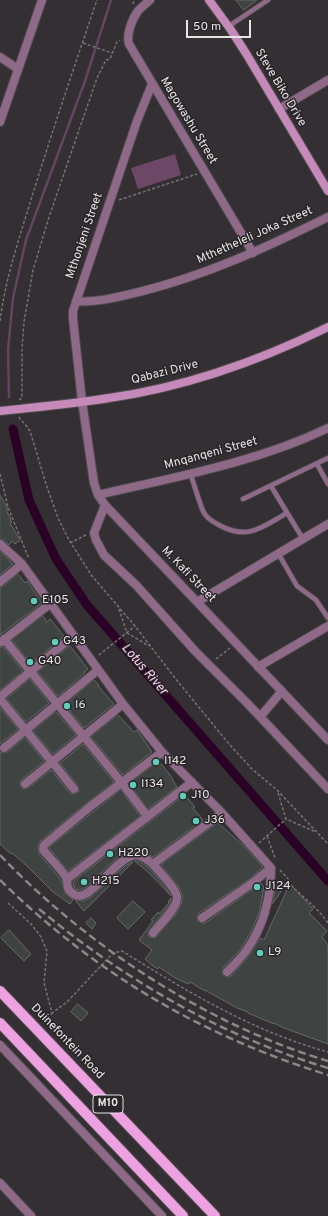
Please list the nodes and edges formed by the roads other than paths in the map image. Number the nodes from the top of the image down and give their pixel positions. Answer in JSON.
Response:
{"nodes":[{"id":1,"x":42,"y":0,"type":"edge"},
{"id":2,"x":150,"y":0,"type":"edge"},
{"id":3,"x":209,"y":0,"type":"edge"},
{"id":4,"x":268,"y":0,"type":"edge"},
{"id":5,"x":229,"y":26,"type":"junction"},
{"id":6,"x":0,"y":57,"type":"edge"},
{"id":7,"x":18,"y":69,"type":"junction"},
{"id":8,"x":328,"y":80,"type":"edge"},
{"id":9,"x":152,"y":84,"type":"junction"},
{"id":10,"x":279,"y":109,"type":"junction"},
{"id":11,"x":0,"y":122,"type":"edge"},
{"id":12,"x":328,"y":191,"type":"edge"},
{"id":13,"x":328,"y":216,"type":"edge"},
{"id":14,"x":253,"y":253,"type":"junction"},
{"id":15,"x":76,"y":301,"type":"junction"},
{"id":16,"x":328,"y":328,"type":"edge"},
{"id":17,"x":82,"y":401,"type":"junction"},
{"id":18,"x":1,"y":411,"type":"edge"},
{"id":19,"x":328,"y":428,"type":"edge"},
{"id":20,"x":328,"y":458,"type":"edge"},
{"id":21,"x":317,"y":464,"type":"junction"},
{"id":22,"x":190,"y":473,"type":"junction"},
{"id":23,"x":328,"y":484,"type":"edge"},
{"id":24,"x":271,"y":486,"type":"junction"},
{"id":25,"x":98,"y":495,"type":"junction"},
{"id":26,"x":243,"y":500,"type":"dead end"},
{"id":27,"x":105,"y":505,"type":"junction"},
{"id":28,"x":286,"y":513,"type":"junction"},
{"id":29,"x":328,"y":524,"type":"edge"},
{"id":30,"x":303,"y":539,"type":"junction"},
{"id":31,"x":0,"y":544,"type":"edge"},
{"id":32,"x":278,"y":554,"type":"junction"},
{"id":33,"x":22,"y":564,"type":"junction"},
{"id":34,"x":0,"y":582,"type":"edge"},
{"id":35,"x":197,"y":602,"type":"junction"},
{"id":36,"x":51,"y":603,"type":"junction"},
{"id":37,"x":328,"y":618,"type":"edge"},
{"id":38,"x":327,"y":629,"type":"edge"},
{"id":39,"x":74,"y":636,"type":"junction"},
{"id":40,"x":2,"y":641,"type":"edge"},
{"id":41,"x":258,"y":667,"type":"junction"},
{"id":42,"x":98,"y":670,"type":"junction"},
{"id":43,"x":30,"y":672,"type":"junction"},
{"id":44,"x":282,"y":691,"type":"junction"},
{"id":45,"x":0,"y":698,"type":"edge"},
{"id":46,"x":56,"y":704,"type":"junction"},
{"id":47,"x":123,"y":704,"type":"junction"},
{"id":48,"x":260,"y":717,"type":"junction"},
{"id":49,"x":26,"y":730,"type":"junction"},
{"id":50,"x":325,"y":732,"type":"edge"},
{"id":51,"x":83,"y":736,"type":"junction"},
{"id":52,"x":328,"y":740,"type":"edge"},
{"id":53,"x":4,"y":748,"type":"dead end"},
{"id":54,"x":162,"y":752,"type":"junction"},
{"id":55,"x":52,"y":762,"type":"junction"},
{"id":56,"x":122,"y":782,"type":"junction"},
{"id":57,"x":192,"y":782,"type":"junction"},
{"id":58,"x":25,"y":784,"type":"dead end"},
{"id":59,"x":328,"y":789,"type":"edge"},
{"id":60,"x":74,"y":790,"type":"dead end"},
{"id":61,"x":222,"y":813,"type":"junction"},
{"id":62,"x":147,"y":816,"type":"junction"},
{"id":63,"x":153,"y":864,"type":"junction"},
{"id":64,"x":273,"y":865,"type":"junction"},
{"id":65,"x":67,"y":879,"type":"junction"},
{"id":66,"x":202,"y":918,"type":"dead end"},
{"id":67,"x":153,"y":933,"type":"dead end"},
{"id":68,"x":227,"y":972,"type":"dead end"},
{"id":69,"x":0,"y":992,"type":"edge"},
{"id":70,"x":0,"y":1023,"type":"edge"},
{"id":71,"x":0,"y":1045,"type":"edge"},
{"id":72,"x":0,"y":1183,"type":"edge"},
{"id":73,"x":30,"y":1216,"type":"edge"},
{"id":74,"x":162,"y":1216,"type":"edge"},
{"id":75,"x":183,"y":1216,"type":"edge"},
{"id":76,"x":215,"y":1216,"type":"edge"}],
"edges":[{"from":1,"to":7,"type":"street"},
{"from":2,"to":9,"type":"street","name":"Magowashu Street"},
{"from":3,"to":5,"type":"street","name":"Steve Biko Drive"},
{"from":4,"to":5,"type":"lane"},
{"from":5,"to":10,"type":"street","name":"Steve Biko Drive"},
{"from":6,"to":7,"type":"street"},
{"from":7,"to":11,"type":"street"},
{"from":8,"to":10,"type":"street"},
{"from":9,"to":14,"type":"street","name":"Magowashu Street"},
{"from":9,"to":15,"type":"street","name":"Mthonjeni Street"},
{"from":10,"to":12,"type":"street","name":"Steve Biko Drive"},
{"from":13,"to":14,"type":"street","name":"Mthetheleli Joka Street"},
{"from":14,"to":15,"type":"street","name":"Mthetheleli Joka Street"},
{"from":15,"to":17,"type":"street","name":"Mthonjeni Street"},
{"from":16,"to":17,"type":"street","name":"Qabazi Drive"},
{"from":17,"to":18,"type":"street","name":"Qabazi Drive"},
{"from":17,"to":25,"type":"street","name":"M. Kafi Street"},
{"from":19,"to":22,"type":"street","name":"Mnqanqeni Street"},
{"from":20,"to":21,"type":"lane"},
{"from":21,"to":23,"type":"lane"},
{"from":21,"to":24,"type":"lane"},
{"from":22,"to":25,"type":"street","name":"Mnqanqeni Street"},
{"from":22,"to":28,"type":"lane"},
{"from":24,"to":26,"type":"lane"},
{"from":24,"to":28,"type":"lane"},
{"from":25,"to":27,"type":"street","name":"M. Kafi Street"},
{"from":27,"to":35,"type":"street","name":"M. Kafi Street"},
{"from":27,"to":48,"type":"street"},
{"from":28,"to":30,"type":"lane"},
{"from":29,"to":30,"type":"street"},
{"from":30,"to":32,"type":"street"},
{"from":31,"to":33,"type":"street"},
{"from":32,"to":35,"type":"street"},
{"from":32,"to":37,"type":"lane"},
{"from":33,"to":34,"type":"street"},
{"from":33,"to":36,"type":"street"},
{"from":35,"to":41,"type":"street","name":"M. Kafi Street"},
{"from":36,"to":39,"type":"street"},
{"from":36,"to":40,"type":"street"},
{"from":38,"to":41,"type":"street"},
{"from":39,"to":42,"type":"street"},
{"from":39,"to":43,"type":"street"},
{"from":40,"to":43,"type":"street"},
{"from":41,"to":44,"type":"street","name":"M. Kafi Street"},
{"from":42,"to":46,"type":"street"},
{"from":42,"to":47,"type":"street"},
{"from":43,"to":45,"type":"street"},
{"from":43,"to":46,"type":"street"},
{"from":44,"to":48,"type":"street"},
{"from":44,"to":50,"type":"street","name":"M. Kafi Street"},
{"from":45,"to":49,"type":"street"},
{"from":46,"to":49,"type":"street"},
{"from":46,"to":51,"type":"street"},
{"from":47,"to":51,"type":"street"},
{"from":47,"to":54,"type":"street"},
{"from":48,"to":59,"type":"street"},
{"from":49,"to":53,"type":"street"},
{"from":49,"to":55,"type":"street"},
{"from":50,"to":52,"type":"street","name":"M. Kafi Street"},
{"from":51,"to":55,"type":"street"},
{"from":51,"to":56,"type":"street"},
{"from":54,"to":56,"type":"street"},
{"from":54,"to":57,"type":"street"},
{"from":55,"to":58,"type":"street"},
{"from":55,"to":60,"type":"street"},
{"from":56,"to":62,"type":"street"},
{"from":56,"to":65,"type":"street"},
{"from":57,"to":61,"type":"street"},
{"from":57,"to":62,"type":"street"},
{"from":61,"to":63,"type":"street"},
{"from":61,"to":64,"type":"street"},
{"from":62,"to":65,"type":"street"},
{"from":63,"to":65,"type":"street"},
{"from":63,"to":67,"type":"street"},
{"from":64,"to":66,"type":"street"},
{"from":64,"to":68,"type":"street"},
{"from":69,"to":76,"type":"main road","name":"Duinefontein Road","number":"M10"},
{"from":70,"to":75,"type":"main road","number":"M10"},
{"from":71,"to":74,"type":"street"},
{"from":72,"to":73,"type":"street"}]}
